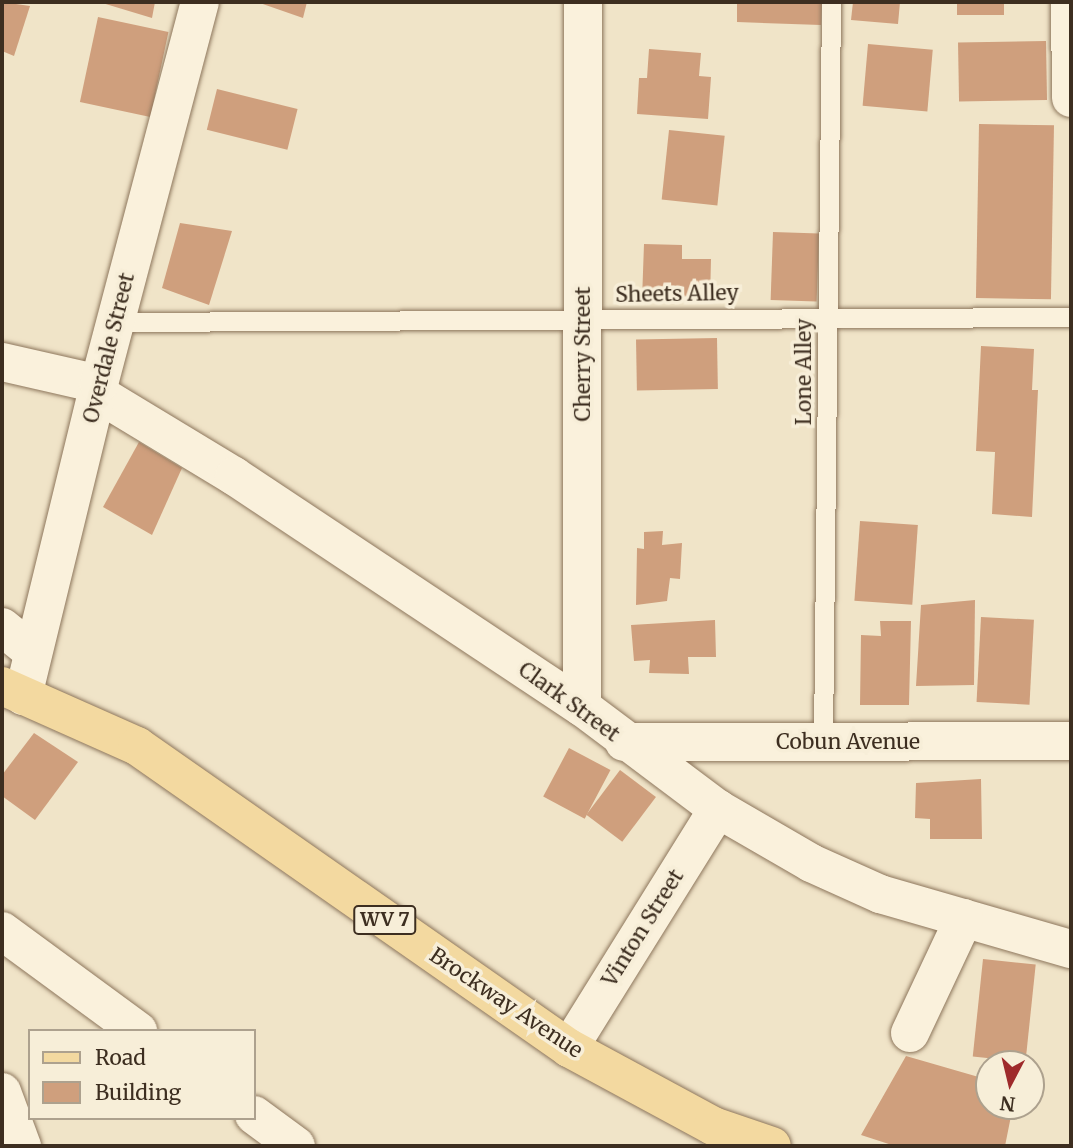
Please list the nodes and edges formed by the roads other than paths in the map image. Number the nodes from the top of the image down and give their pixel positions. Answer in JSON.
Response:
{"nodes":[{"id":1,"x":200,"y":2,"type":"edge"},
{"id":2,"x":583,"y":2,"type":"edge"},
{"id":3,"x":831,"y":2,"type":"edge"},
{"id":4,"x":1070,"y":2,"type":"edge"},
{"id":5,"x":1071,"y":98,"type":"edge"},
{"id":6,"x":827,"y":315,"type":"junction"},
{"id":7,"x":583,"y":317,"type":"junction"},
{"id":8,"x":1071,"y":317,"type":"edge"},
{"id":9,"x":115,"y":322,"type":"junction"},
{"id":10,"x":2,"y":362,"type":"edge"},
{"id":11,"x":98,"y":388,"type":"junction"},
{"id":12,"x":2,"y":627,"type":"edge"},
{"id":13,"x":32,"y":651,"type":"junction"},
{"id":14,"x":12,"y":691,"type":"edge"},
{"id":15,"x":582,"y":707,"type":"junction"},
{"id":16,"x":823,"y":741,"type":"junction"},
{"id":17,"x":1071,"y":741,"type":"edge"},
{"id":18,"x":624,"y":742,"type":"junction"},
{"id":19,"x":718,"y":809,"type":"junction"},
{"id":20,"x":964,"y":918,"type":"junction"},
{"id":21,"x":2,"y":931,"type":"edge"},
{"id":22,"x":1071,"y":949,"type":"edge"},
{"id":23,"x":135,"y":1029,"type":"edge"},
{"id":24,"x":910,"y":1033,"type":"dead end"},
{"id":25,"x":569,"y":1048,"type":"junction"},
{"id":26,"x":2,"y":1092,"type":"edge"},
{"id":27,"x":256,"y":1116,"type":"edge"},
{"id":28,"x":22,"y":1146,"type":"edge"},
{"id":29,"x":296,"y":1146,"type":"edge"},
{"id":30,"x":772,"y":1146,"type":"edge"}],
"edges":[{"from":1,"to":9,"type":"street","name":"Overdale Street"},
{"from":2,"to":7,"type":"street","name":"Cherry Street"},
{"from":3,"to":6,"type":"lane","name":"Lone Alley"},
{"from":4,"to":5,"type":"street"},
{"from":6,"to":7,"type":"lane","name":"Sheets Alley"},
{"from":6,"to":8,"type":"lane","name":"Sheets Alley"},
{"from":6,"to":16,"type":"lane","name":"Lone Alley"},
{"from":7,"to":9,"type":"lane","name":"Sheets Alley"},
{"from":7,"to":15,"type":"street","name":"Cherry Street"},
{"from":9,"to":11,"type":"street","name":"Overdale Street"},
{"from":10,"to":11,"type":"street","name":"Clark Street"},
{"from":11,"to":13,"type":"street","name":"Overdale Street"},
{"from":11,"to":15,"type":"street","name":"Clark Street"},
{"from":12,"to":13,"type":"street"},
{"from":13,"to":14,"type":"street","name":"Overdale Street"},
{"from":14,"to":25,"type":"main road","name":"Brockway Avenue","number":"WV 7"},
{"from":15,"to":18,"type":"street","name":"Clark Street"},
{"from":16,"to":17,"type":"street","name":"Cobun Avenue"},
{"from":16,"to":18,"type":"street","name":"Cobun Avenue"},
{"from":18,"to":19,"type":"street","name":"Clark Street"},
{"from":19,"to":20,"type":"street","name":"Clark Street"},
{"from":19,"to":25,"type":"street","name":"Vinton Street"},
{"from":20,"to":22,"type":"street","name":"Clark Street"},
{"from":20,"to":24,"type":"street"},
{"from":21,"to":23,"type":"street"},
{"from":25,"to":30,"type":"main road","name":"Brockway Avenue","number":"WV 7"},
{"from":26,"to":28,"type":"street"},
{"from":27,"to":29,"type":"street"}]}
